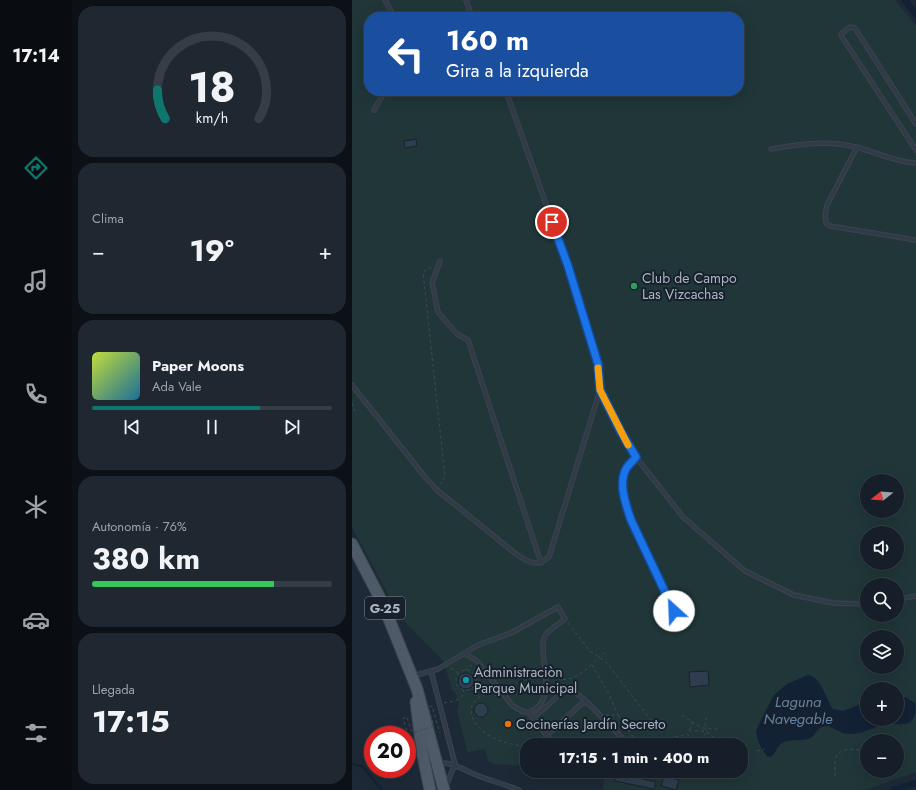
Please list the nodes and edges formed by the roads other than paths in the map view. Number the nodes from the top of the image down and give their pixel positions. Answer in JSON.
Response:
{"nodes":[{"id":1,"x":385,"y":0,"type":"edge"},
{"id":2,"x":466,"y":0,"type":"edge"},
{"id":3,"x":391,"y":12,"type":"edge"},
{"id":4,"x":470,"y":12,"type":"edge"},
{"id":5,"x":382,"y":96,"type":"edge"},
{"id":6,"x":508,"y":96,"type":"edge"},
{"id":7,"x":374,"y":110,"type":"dead end"},
{"id":8,"x":916,"y":124,"type":"edge"},
{"id":9,"x":857,"y":147,"type":"junction"},
{"id":10,"x":771,"y":149,"type":"dead end"},
{"id":11,"x":916,"y":150,"type":"edge"},
{"id":12,"x":916,"y":163,"type":"edge"},
{"id":13,"x":916,"y":240,"type":"edge"},
{"id":14,"x":440,"y":261,"type":"road end"},
{"id":15,"x":352,"y":385,"type":"edge"},
{"id":16,"x":600,"y":390,"type":"junction"},
{"id":17,"x":636,"y":457,"type":"junction"},
{"id":18,"x":352,"y":544,"type":"edge"},
{"id":19,"x":541,"y":563,"type":"junction"},
{"id":20,"x":916,"y":596,"type":"edge"},
{"id":21,"x":904,"y":598,"type":"edge"},
{"id":22,"x":860,"y":604,"type":"edge"},
{"id":23,"x":674,"y":611,"type":"dead end"},
{"id":24,"x":466,"y":654,"type":"junction"},
{"id":25,"x":431,"y":671,"type":"junction"},
{"id":26,"x":411,"y":676,"type":"junction"},
{"id":27,"x":588,"y":703,"type":"junction"},
{"id":28,"x":529,"y":713,"type":"junction"},
{"id":29,"x":533,"y":718,"type":"junction"},
{"id":30,"x":546,"y":736,"type":"joint"},
{"id":31,"x":623,"y":738,"type":"edge"},
{"id":32,"x":437,"y":762,"type":"junction"},
{"id":33,"x":455,"y":764,"type":"junction"},
{"id":34,"x":424,"y":765,"type":"junction"},
{"id":35,"x":430,"y":790,"type":"edge"},
{"id":36,"x":445,"y":790,"type":"edge"},
{"id":37,"x":519,"y":790,"type":"edge"}],
"edges":[{"from":1,"to":3,"type":"lane"},
{"from":2,"to":4,"type":"lane"},
{"from":5,"to":7,"type":"lane"},
{"from":6,"to":16,"type":"lane"},
{"from":8,"to":11,"type":"lane"},
{"from":9,"to":10,"type":"lane"},
{"from":9,"to":12,"type":"lane"},
{"from":9,"to":13,"type":"lane"},
{"from":14,"to":19,"type":"lane"},
{"from":15,"to":19,"type":"lane"},
{"from":16,"to":17,"type":"lane"},
{"from":16,"to":19,"type":"lane"},
{"from":17,"to":22,"type":"lane"},
{"from":17,"to":23,"type":"lane"},
{"from":18,"to":26,"type":"main road","number":"G-25"},
{"from":20,"to":21,"type":"lane"},
{"from":24,"to":25,"type":"lane"},
{"from":24,"to":28,"type":"lane"},
{"from":24,"to":28,"type":"lane"},
{"from":25,"to":26,"type":"lane"},
{"from":25,"to":33,"type":"lane"},
{"from":26,"to":32,"type":"main road","number":"G-25"},
{"from":26,"to":34,"type":"main road","number":"G-25"},
{"from":27,"to":29,"type":"lane"},
{"from":27,"to":30,"type":"lane"},
{"from":27,"to":31,"type":"lane"},
{"from":28,"to":29,"type":"lane"},
{"from":29,"to":30,"type":"lane"},
{"from":32,"to":33,"type":"lane"},
{"from":32,"to":34,"type":"lane"},
{"from":32,"to":36,"type":"main road","number":"G-25"},
{"from":33,"to":36,"type":"lane"},
{"from":33,"to":37,"type":"lane"},
{"from":34,"to":35,"type":"main road","number":"G-25"}]}
